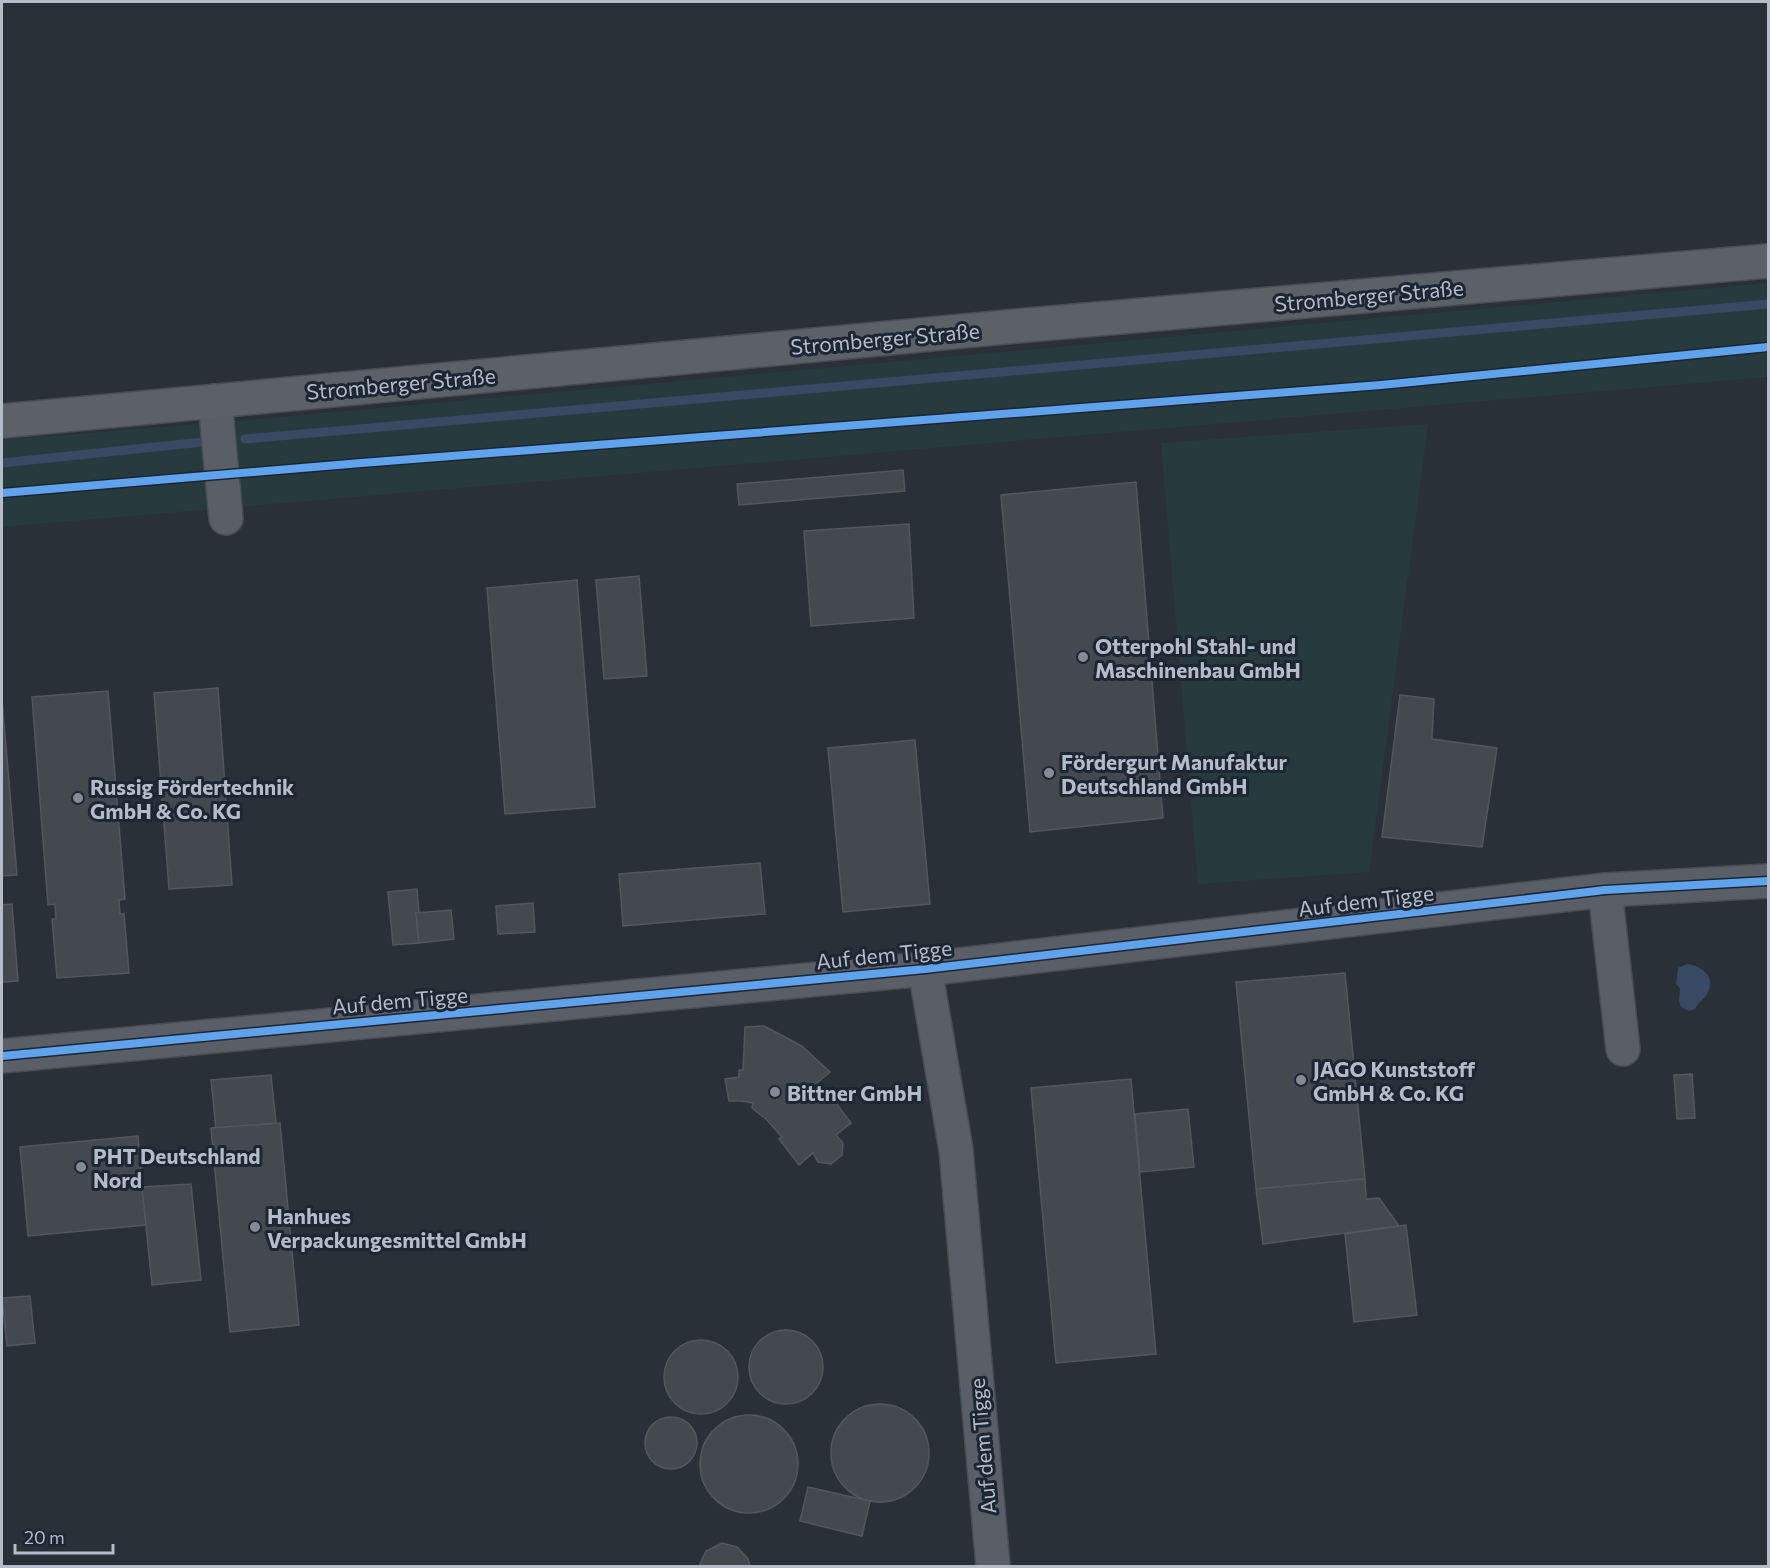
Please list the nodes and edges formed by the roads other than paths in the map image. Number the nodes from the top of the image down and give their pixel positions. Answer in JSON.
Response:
{"nodes":[{"id":1,"x":1768,"y":261,"type":"edge"},
{"id":2,"x":215,"y":401,"type":"junction"},
{"id":3,"x":2,"y":421,"type":"edge"},
{"id":4,"x":226,"y":518,"type":"dead end"},
{"id":5,"x":1768,"y":881,"type":"edge"},
{"id":6,"x":1605,"y":890,"type":"junction"},
{"id":7,"x":925,"y":969,"type":"junction"},
{"id":8,"x":1623,"y":1049,"type":"dead end"},
{"id":9,"x":2,"y":1056,"type":"edge"},
{"id":10,"x":993,"y":1566,"type":"edge"}],
"edges":[{"from":1,"to":2,"type":"main road","name":"Stromberger Straße"},
{"from":2,"to":3,"type":"main road","name":"Stromberger Straße"},
{"from":2,"to":4,"type":"street"},
{"from":5,"to":6,"type":"street","name":"Auf dem Tigge"},
{"from":6,"to":7,"type":"street","name":"Auf dem Tigge"},
{"from":6,"to":8,"type":"street"},
{"from":7,"to":9,"type":"street","name":"Auf dem Tigge"},
{"from":7,"to":10,"type":"street","name":"Auf dem Tigge"}]}
